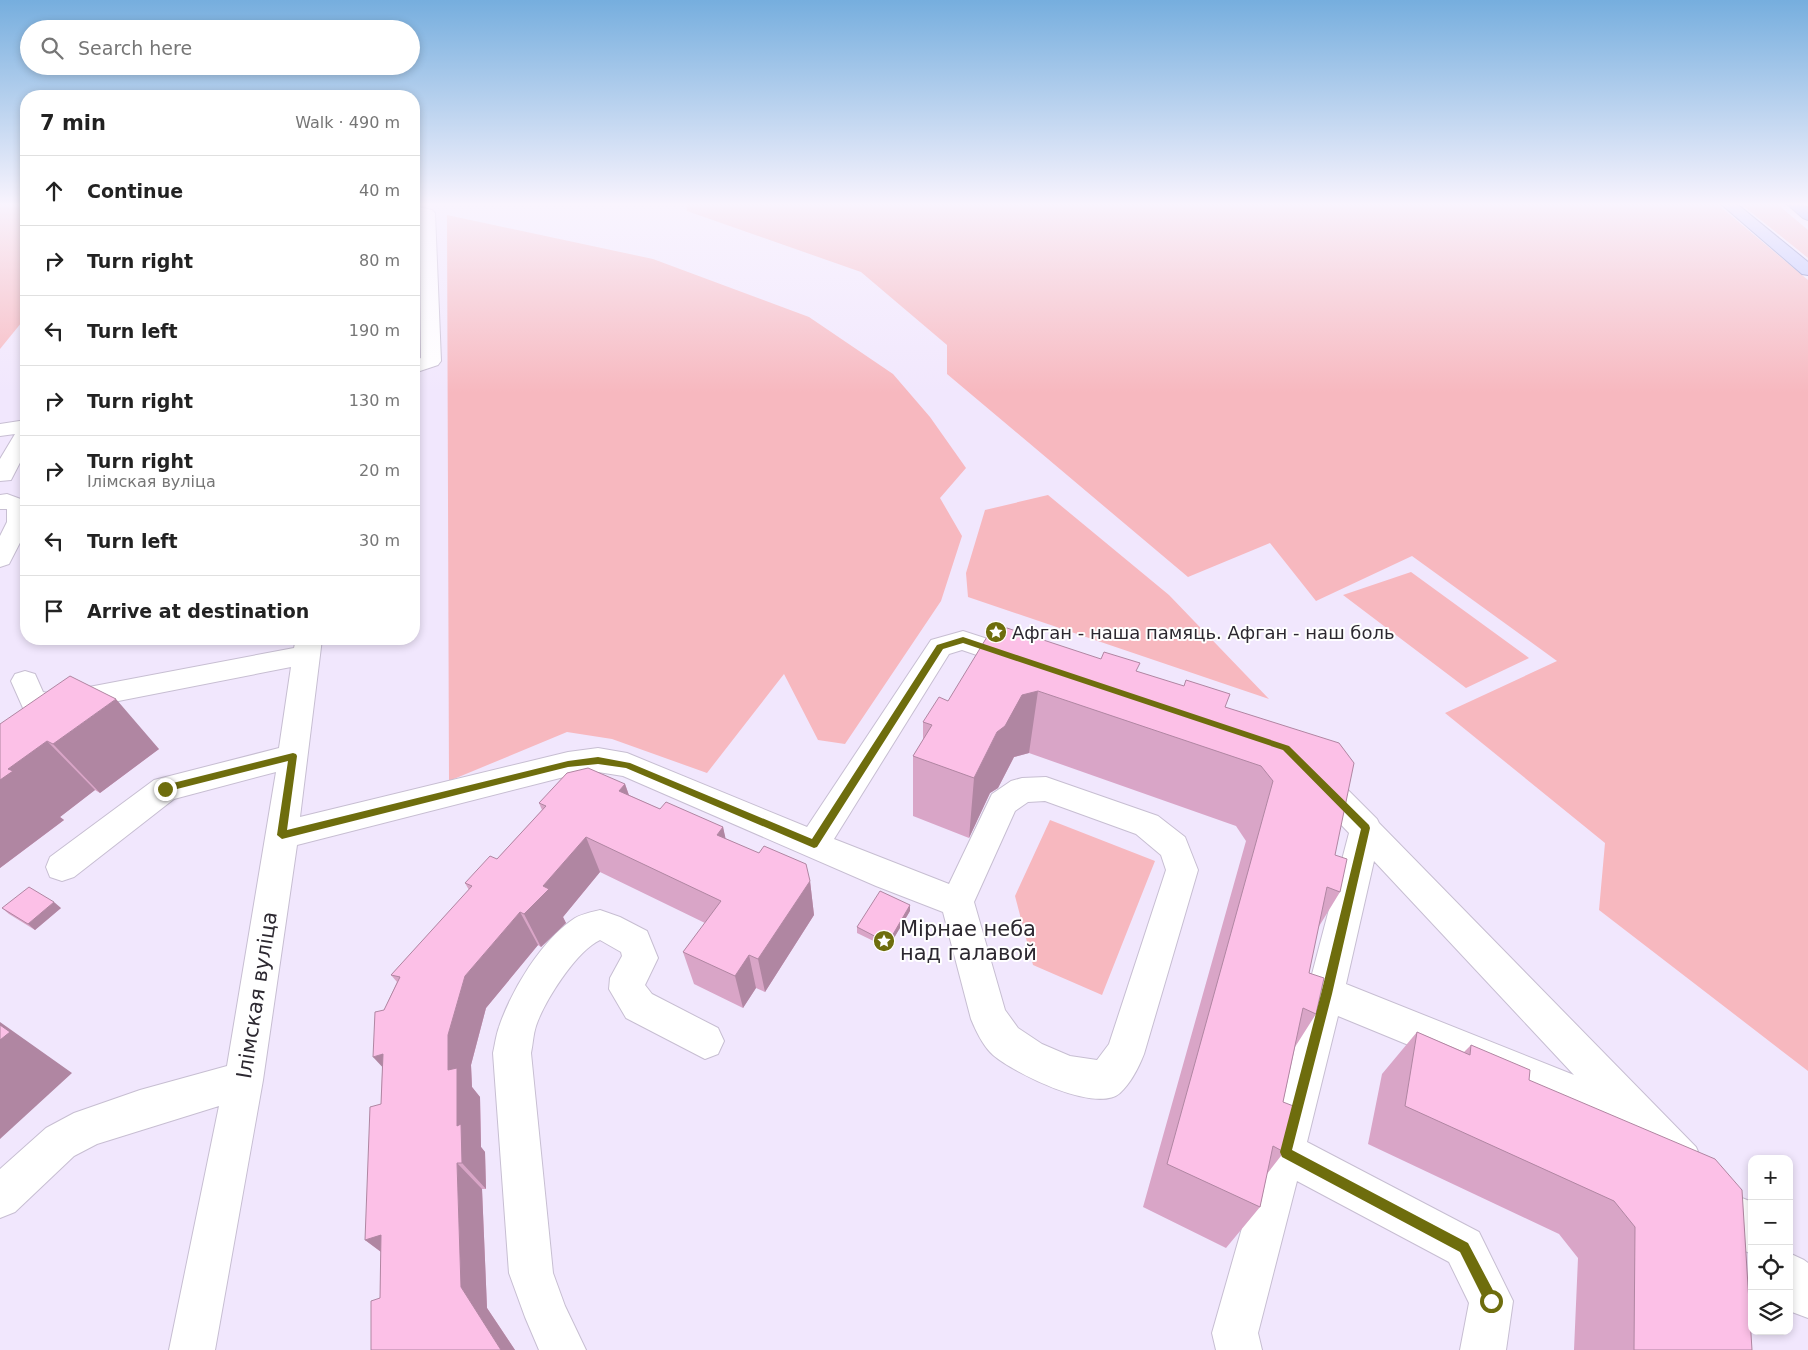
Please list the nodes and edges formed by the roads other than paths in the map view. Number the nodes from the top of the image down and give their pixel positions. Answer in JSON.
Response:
{"nodes":[{"id":1,"x":428,"y":267,"type":"edge"},
{"id":2,"x":420,"y":365,"type":"edge"},
{"id":3,"x":20,"y":427,"type":"edge"},
{"id":4,"x":0,"y":430,"type":"edge"},
{"id":5,"x":20,"y":443,"type":"edge"},
{"id":6,"x":3,"y":475,"type":"dead end"},
{"id":7,"x":0,"y":502,"type":"edge"},
{"id":8,"x":0,"y":560,"type":"edge"},
{"id":9,"x":307,"y":647,"type":"edge"},
{"id":10,"x":1037,"y":665,"type":"edge"},
{"id":11,"x":25,"y":681,"type":"dead end"},
{"id":12,"x":293,"y":756,"type":"junction"},
{"id":13,"x":1300,"y":761,"type":"edge"},
{"id":14,"x":1366,"y":828,"type":"junction"},
{"id":15,"x":282,"y":835,"type":"junction"},
{"id":16,"x":814,"y":844,"type":"junction"},
{"id":17,"x":62,"y":867,"type":"dead end"},
{"id":18,"x":957,"y":902,"type":"junction"},
{"id":19,"x":1327,"y":994,"type":"junction"},
{"id":20,"x":705,"y":1041,"type":"dead end"},
{"id":21,"x":244,"y":1080,"type":"junction"},
{"id":22,"x":1645,"y":1123,"type":"junction"},
{"id":23,"x":1286,"y":1152,"type":"junction"},
{"id":24,"x":0,"y":1197,"type":"edge"},
{"id":25,"x":1728,"y":1218,"type":"edge"},
{"id":26,"x":1793,"y":1279,"type":"edge"},
{"id":27,"x":1808,"y":1296,"type":"edge"},
{"id":28,"x":192,"y":1350,"type":"edge"},
{"id":29,"x":563,"y":1350,"type":"edge"},
{"id":30,"x":1239,"y":1350,"type":"edge"},
{"id":31,"x":1483,"y":1350,"type":"edge"}],
"edges":[{"from":1,"to":2,"type":"street"},
{"from":3,"to":4,"type":"street"},
{"from":5,"to":6,"type":"street"},
{"from":7,"to":8,"type":"street"},
{"from":9,"to":11,"type":"street"},
{"from":9,"to":12,"type":"street","name":"Ілімская вуліца"},
{"from":10,"to":16,"type":"street"},
{"from":12,"to":15,"type":"street","name":"Ілімская вуліца"},
{"from":12,"to":17,"type":"street"},
{"from":13,"to":14,"type":"street"},
{"from":14,"to":19,"type":"street"},
{"from":14,"to":22,"type":"street"},
{"from":15,"to":16,"type":"street"},
{"from":15,"to":21,"type":"street","name":"Ілімская вуліца"},
{"from":16,"to":18,"type":"street"},
{"from":18,"to":18,"type":"street"},
{"from":19,"to":22,"type":"street"},
{"from":19,"to":23,"type":"street"},
{"from":20,"to":29,"type":"street"},
{"from":21,"to":24,"type":"street"},
{"from":21,"to":28,"type":"street","name":"Ілімская вуліца"},
{"from":22,"to":25,"type":"street"},
{"from":23,"to":30,"type":"street"},
{"from":23,"to":31,"type":"street"},
{"from":26,"to":27,"type":"street"}]}
